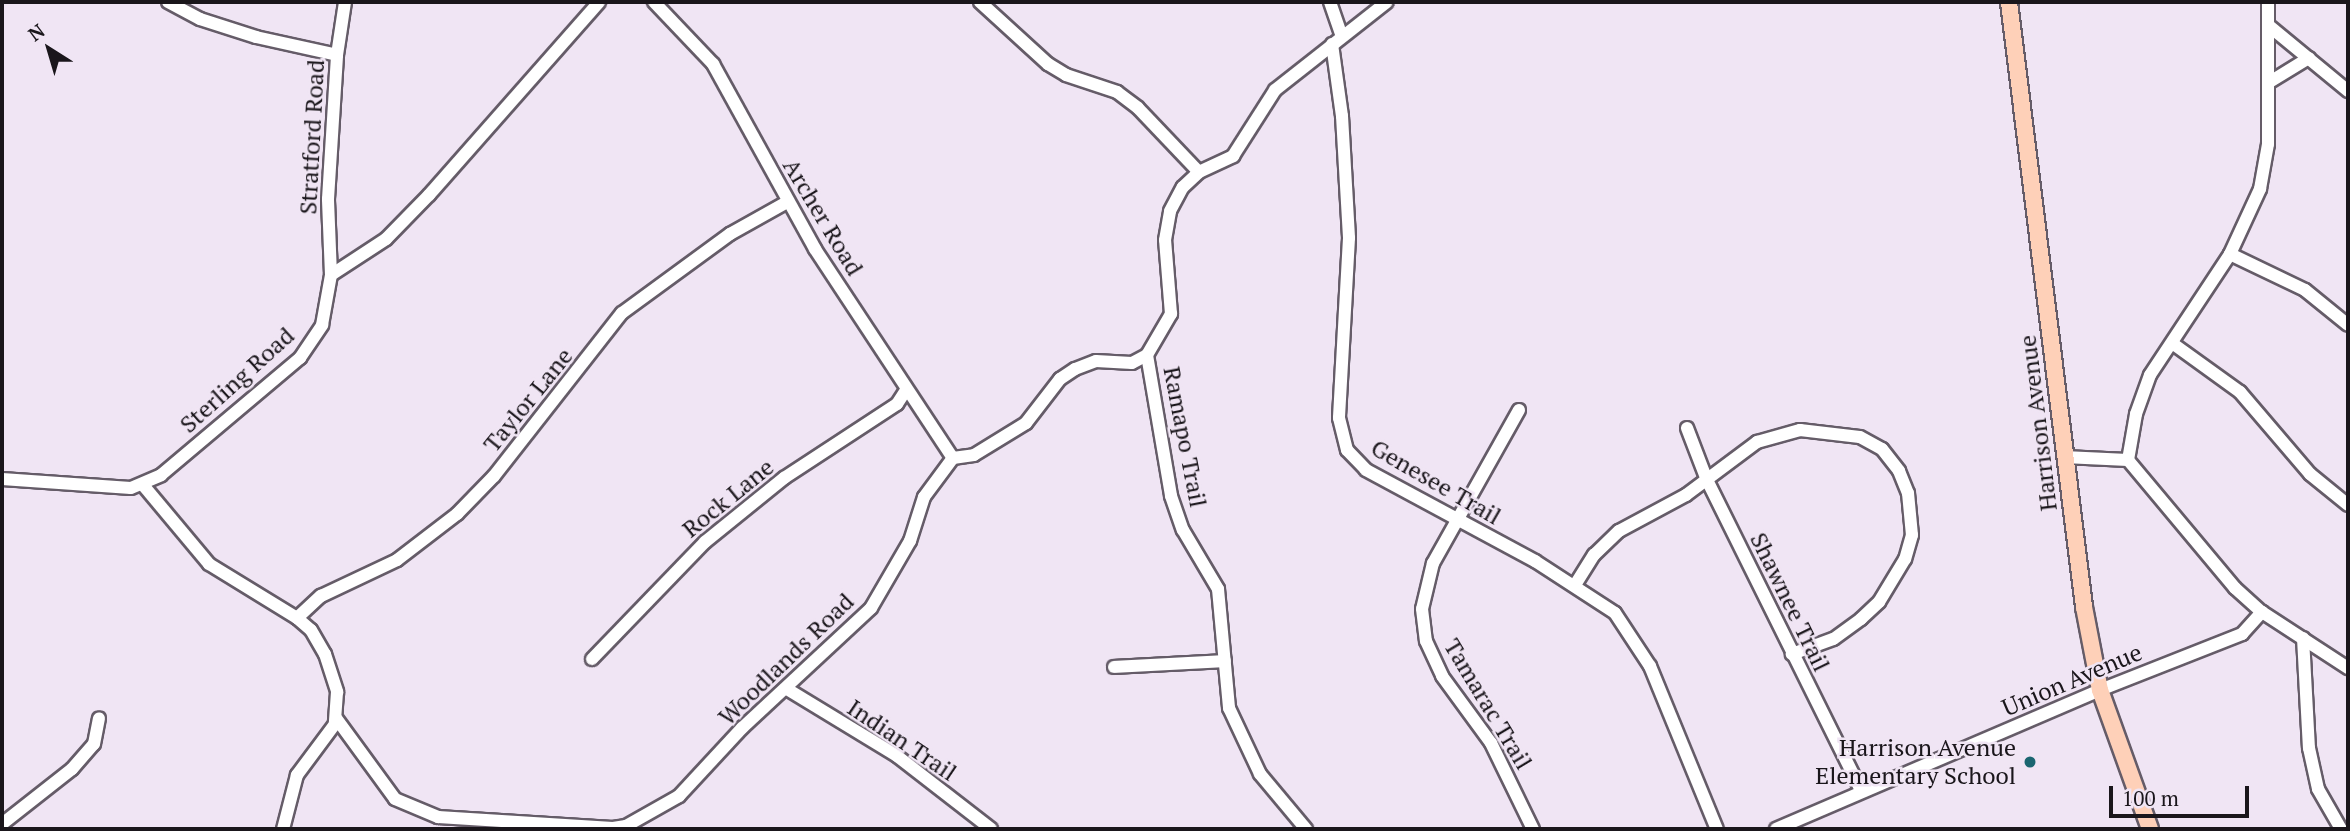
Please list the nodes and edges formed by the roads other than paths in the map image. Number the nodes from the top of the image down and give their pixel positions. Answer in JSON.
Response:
{"nodes":[{"id":1,"x":168,"y":2,"type":"edge"},
{"id":2,"x":345,"y":2,"type":"edge"},
{"id":3,"x":599,"y":2,"type":"edge"},
{"id":4,"x":654,"y":2,"type":"edge"},
{"id":5,"x":980,"y":2,"type":"edge"},
{"id":6,"x":1329,"y":2,"type":"edge"},
{"id":7,"x":1387,"y":2,"type":"edge"},
{"id":8,"x":2009,"y":2,"type":"edge"},
{"id":9,"x":2268,"y":2,"type":"edge"},
{"id":10,"x":2268,"y":25,"type":"junction"},
{"id":11,"x":1337,"y":40,"type":"junction"},
{"id":12,"x":337,"y":55,"type":"junction"},
{"id":13,"x":2309,"y":58,"type":"junction"},
{"id":14,"x":2268,"y":83,"type":"junction"},
{"id":15,"x":2348,"y":91,"type":"edge"},
{"id":16,"x":1199,"y":172,"type":"junction"},
{"id":17,"x":788,"y":202,"type":"junction"},
{"id":18,"x":2230,"y":254,"type":"junction"},
{"id":19,"x":331,"y":275,"type":"junction"},
{"id":20,"x":2348,"y":325,"type":"edge"},
{"id":21,"x":2172,"y":343,"type":"junction"},
{"id":22,"x":1147,"y":355,"type":"junction"},
{"id":23,"x":906,"y":390,"type":"junction"},
{"id":24,"x":1519,"y":410,"type":"dead end"},
{"id":25,"x":1686,"y":428,"type":"dead end"},
{"id":26,"x":2064,"y":457,"type":"junction"},
{"id":27,"x":953,"y":458,"type":"junction"},
{"id":28,"x":2128,"y":460,"type":"junction"},
{"id":29,"x":2,"y":479,"type":"edge"},
{"id":30,"x":1707,"y":480,"type":"junction"},
{"id":31,"x":143,"y":485,"type":"junction"},
{"id":32,"x":2348,"y":505,"type":"edge"},
{"id":33,"x":1457,"y":520,"type":"junction"},
{"id":34,"x":1575,"y":585,"type":"junction"},
{"id":35,"x":2262,"y":612,"type":"junction"},
{"id":36,"x":297,"y":618,"type":"junction"},
{"id":37,"x":2302,"y":638,"type":"junction"},
{"id":38,"x":1792,"y":654,"type":"junction"},
{"id":39,"x":592,"y":659,"type":"dead end"},
{"id":40,"x":1225,"y":660,"type":"junction"},
{"id":41,"x":1114,"y":667,"type":"dead end"},
{"id":42,"x":2348,"y":668,"type":"edge"},
{"id":43,"x":787,"y":689,"type":"junction"},
{"id":44,"x":2100,"y":690,"type":"junction"},
{"id":45,"x":99,"y":718,"type":"dead end"},
{"id":46,"x":336,"y":718,"type":"junction"},
{"id":47,"x":1862,"y":792,"type":"junction"},
{"id":48,"x":2,"y":824,"type":"edge"},
{"id":49,"x":283,"y":829,"type":"edge"},
{"id":50,"x":991,"y":829,"type":"edge"},
{"id":51,"x":1306,"y":829,"type":"edge"},
{"id":52,"x":1533,"y":829,"type":"edge"},
{"id":53,"x":1717,"y":829,"type":"edge"},
{"id":54,"x":1776,"y":829,"type":"edge"},
{"id":55,"x":2150,"y":829,"type":"edge"},
{"id":56,"x":2341,"y":829,"type":"edge"}],
"edges":[{"from":1,"to":12,"type":"street"},
{"from":2,"to":12,"type":"street","name":"Stratford Road"},
{"from":3,"to":19,"type":"street"},
{"from":4,"to":17,"type":"street","name":"Archer Road"},
{"from":5,"to":16,"type":"street"},
{"from":6,"to":11,"type":"street"},
{"from":7,"to":11,"type":"street"},
{"from":8,"to":26,"type":"main road","name":"Harrison Avenue"},
{"from":9,"to":10,"type":"street"},
{"from":10,"to":13,"type":"street"},
{"from":10,"to":14,"type":"street"},
{"from":11,"to":16,"type":"street"},
{"from":11,"to":33,"type":"street","name":"Genesee Trail"},
{"from":12,"to":19,"type":"street","name":"Stratford Road"},
{"from":13,"to":14,"type":"street"},
{"from":13,"to":15,"type":"street"},
{"from":14,"to":18,"type":"street"},
{"from":16,"to":22,"type":"street"},
{"from":17,"to":23,"type":"street","name":"Archer Road"},
{"from":17,"to":36,"type":"street","name":"Taylor Lane"},
{"from":18,"to":20,"type":"street"},
{"from":18,"to":21,"type":"street"},
{"from":19,"to":31,"type":"street","name":"Sterling Road"},
{"from":21,"to":28,"type":"street"},
{"from":21,"to":32,"type":"street"},
{"from":22,"to":27,"type":"street"},
{"from":22,"to":40,"type":"street","name":"Ramapo Trail"},
{"from":23,"to":27,"type":"street","name":"Archer Road"},
{"from":23,"to":39,"type":"street","name":"Rock Lane"},
{"from":24,"to":33,"type":"street","name":"Tamarac Trail"},
{"from":25,"to":30,"type":"street","name":"Shawnee Trail"},
{"from":26,"to":28,"type":"street"},
{"from":26,"to":44,"type":"main road","name":"Harrison Avenue"},
{"from":27,"to":43,"type":"street","name":"Woodlands Road"},
{"from":28,"to":35,"type":"street"},
{"from":29,"to":31,"type":"street"},
{"from":30,"to":34,"type":"street"},
{"from":30,"to":38,"type":"street","name":"Shawnee Trail"},
{"from":30,"to":38,"type":"street"},
{"from":31,"to":36,"type":"street"},
{"from":33,"to":34,"type":"street","name":"Genesee Trail"},
{"from":33,"to":52,"type":"street","name":"Tamarac Trail"},
{"from":34,"to":53,"type":"street","name":"Genesee Trail"},
{"from":35,"to":37,"type":"street"},
{"from":35,"to":44,"type":"street","name":"Union Avenue"},
{"from":36,"to":46,"type":"street"},
{"from":37,"to":42,"type":"street"},
{"from":37,"to":56,"type":"street"},
{"from":38,"to":47,"type":"street","name":"Shawnee Trail"},
{"from":40,"to":41,"type":"street"},
{"from":40,"to":51,"type":"street","name":"Ramapo Trail"},
{"from":43,"to":46,"type":"street","name":"Woodlands Road"},
{"from":43,"to":50,"type":"street","name":"Indian Trail"},
{"from":44,"to":47,"type":"street","name":"Union Avenue"},
{"from":44,"to":55,"type":"main road","name":"Harrison Avenue"},
{"from":45,"to":48,"type":"street"},
{"from":46,"to":49,"type":"street"},
{"from":47,"to":54,"type":"street","name":"Union Avenue"}]}
